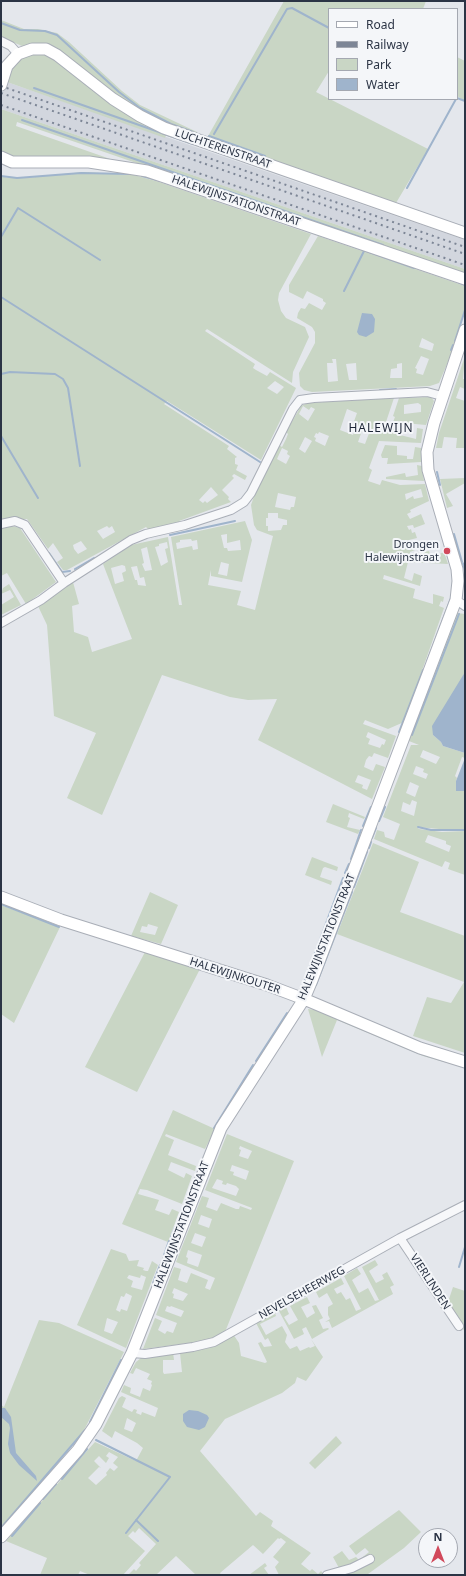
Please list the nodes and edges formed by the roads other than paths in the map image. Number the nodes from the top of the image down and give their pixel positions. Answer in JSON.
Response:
{"nodes":[{"id":1,"x":1,"y":41,"type":"edge"},
{"id":2,"x":18,"y":54,"type":"junction"},
{"id":3,"x":2,"y":81,"type":"edge"},
{"id":4,"x":1,"y":157,"type":"edge"},
{"id":5,"x":465,"y":233,"type":"edge"},
{"id":6,"x":465,"y":279,"type":"edge"},
{"id":7,"x":465,"y":330,"type":"edge"},
{"id":8,"x":442,"y":396,"type":"junction"},
{"id":9,"x":1,"y":524,"type":"edge"},
{"id":10,"x":64,"y":583,"type":"junction"},
{"id":11,"x":461,"y":603,"type":"edge"},
{"id":12,"x":1,"y":623,"type":"edge"},
{"id":13,"x":1,"y":897,"type":"edge"},
{"id":14,"x":304,"y":999,"type":"junction"},
{"id":15,"x":465,"y":1062,"type":"edge"},
{"id":16,"x":465,"y":1205,"type":"edge"},
{"id":17,"x":400,"y":1238,"type":"junction"},
{"id":18,"x":459,"y":1326,"type":"dead end"},
{"id":19,"x":132,"y":1353,"type":"junction"},
{"id":20,"x":1,"y":1538,"type":"edge"},
{"id":21,"x":370,"y":1559,"type":"dead end"},
{"id":22,"x":326,"y":1575,"type":"edge"}],
"edges":[{"from":1,"to":2,"type":"street"},
{"from":2,"to":3,"type":"street"},
{"from":2,"to":5,"type":"street","name":"LUCHTERENSTRAAT"},
{"from":4,"to":6,"type":"street","name":"HALEWIJNSTATIONSTRAAT"},
{"from":7,"to":8,"type":"street","name":"HALEWIJNSTATIONSTRAAT"},
{"from":8,"to":10,"type":"street"},
{"from":8,"to":11,"type":"street","name":"HALEWIJNSTATIONSTRAAT"},
{"from":9,"to":10,"type":"street"},
{"from":10,"to":12,"type":"street"},
{"from":11,"to":14,"type":"street","name":"HALEWIJNSTATIONSTRAAT"},
{"from":13,"to":14,"type":"street","name":"HALEWIJNKOUTER"},
{"from":14,"to":15,"type":"street","name":"HALEWIJNKOUTER"},
{"from":14,"to":19,"type":"street","name":"HALEWIJNSTATIONSTRAAT"},
{"from":16,"to":17,"type":"street","name":"NEVELSEHEERWEG"},
{"from":17,"to":18,"type":"street","name":"VIERLINDEN"},
{"from":17,"to":19,"type":"street","name":"NEVELSEHEERWEG"},
{"from":19,"to":20,"type":"street","name":"HALEWIJNSTATIONSTRAAT"},
{"from":21,"to":22,"type":"street"}]}
